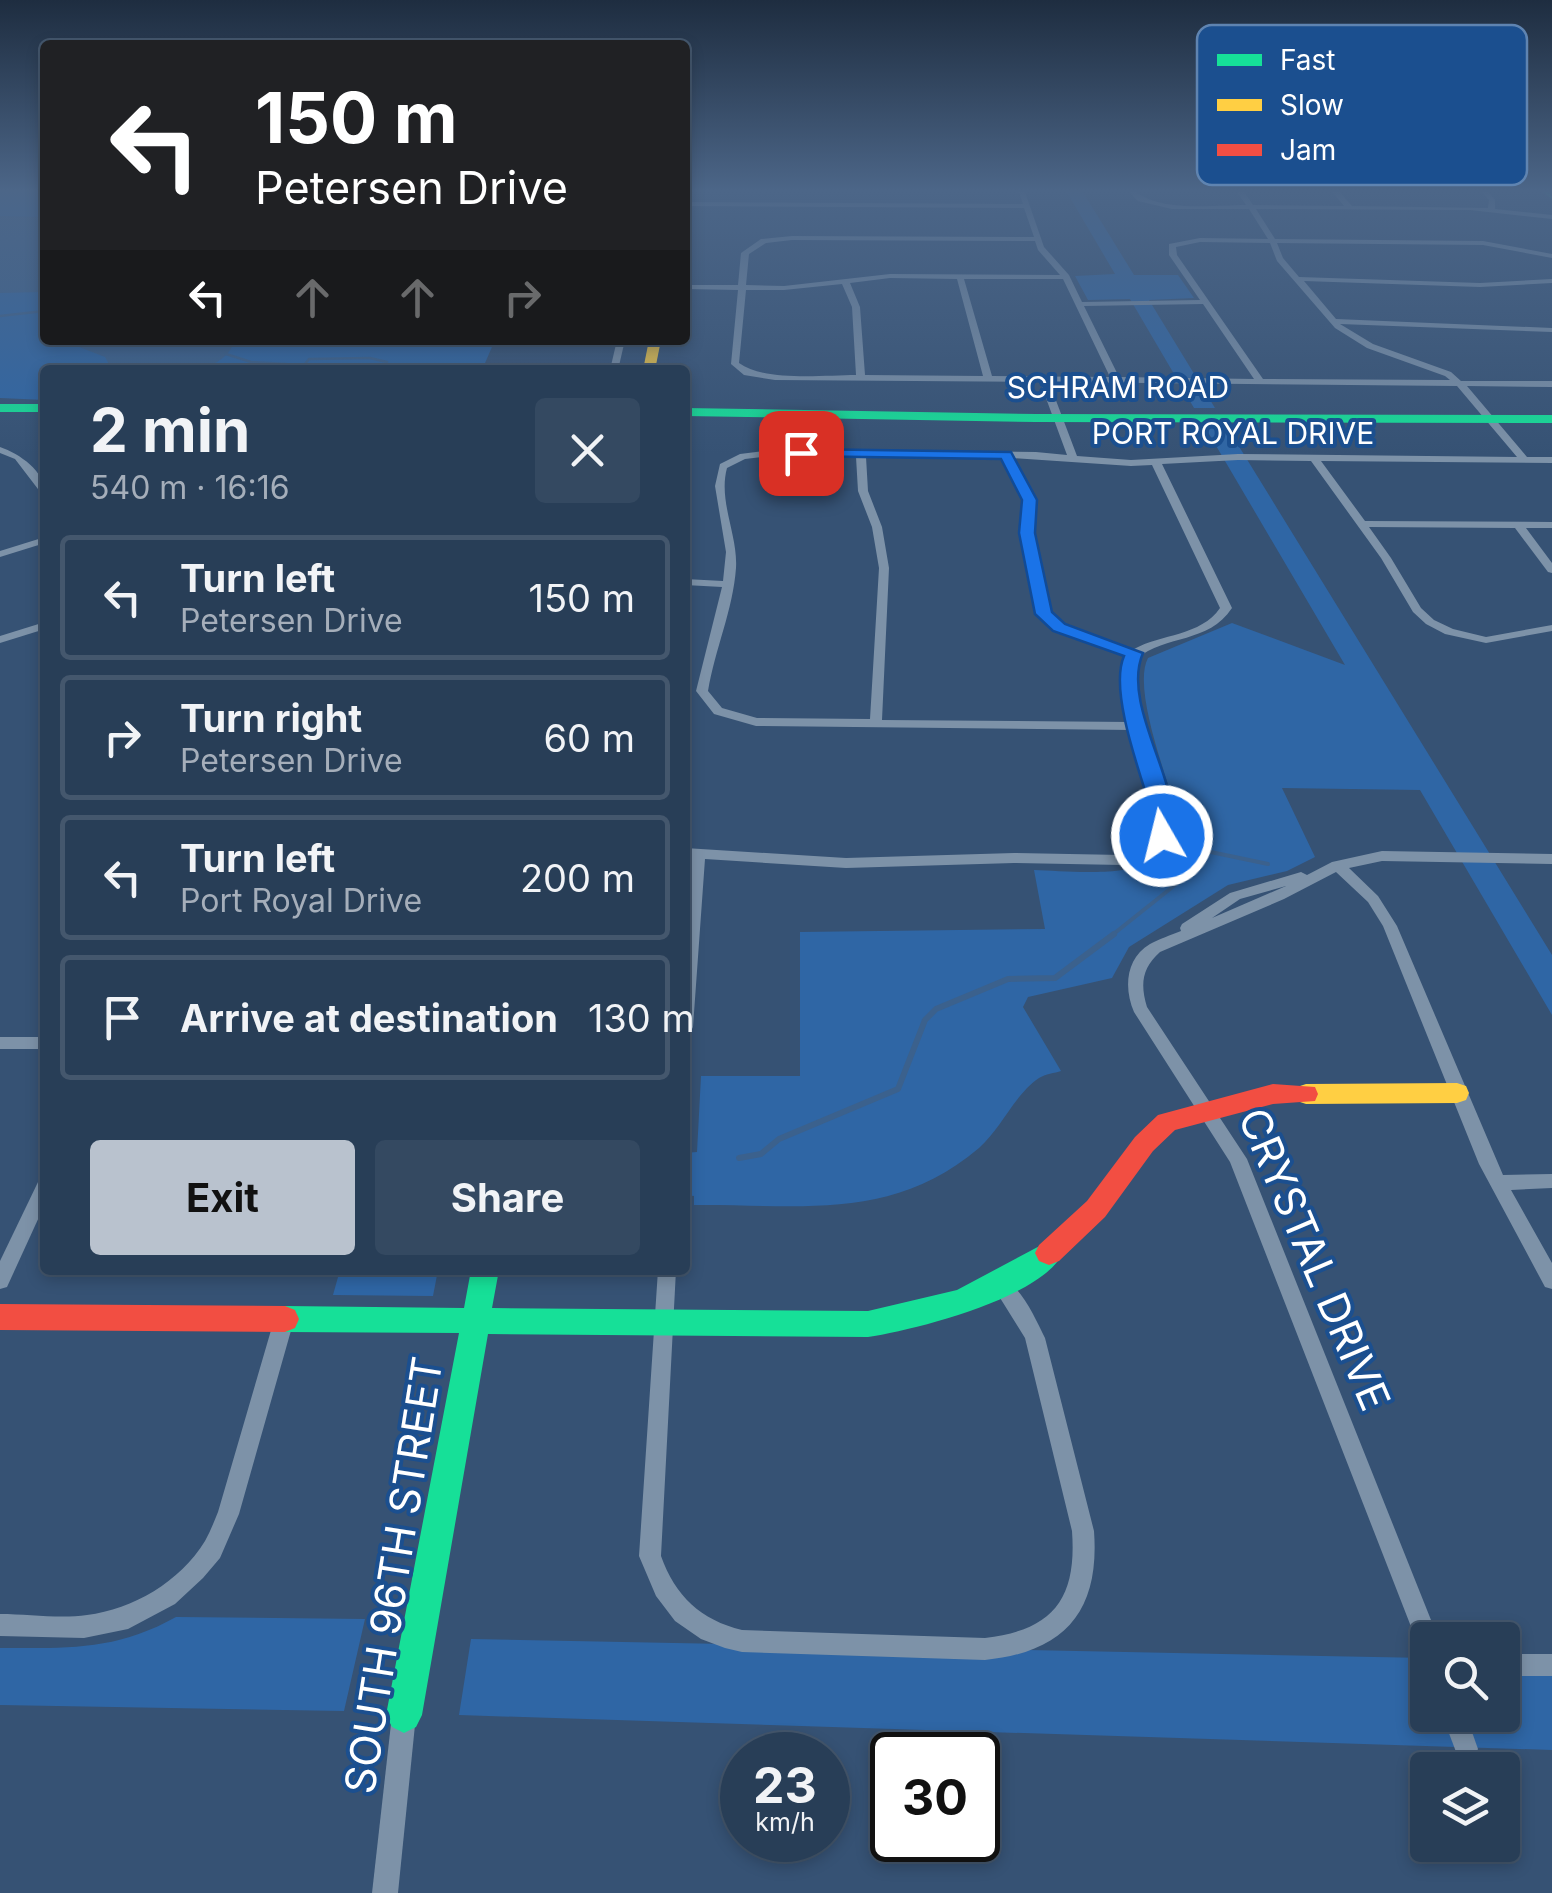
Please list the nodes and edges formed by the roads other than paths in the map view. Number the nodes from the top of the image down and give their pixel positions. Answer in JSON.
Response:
{"nodes":[{"id":1,"x":743,"y":277,"type":"edge"},
{"id":2,"x":950,"y":277,"type":"edge"},
{"id":3,"x":960,"y":277,"type":"edge"},
{"id":4,"x":1066,"y":277,"type":"edge"},
{"id":5,"x":1189,"y":277,"type":"edge"},
{"id":6,"x":1296,"y":277,"type":"edge"},
{"id":7,"x":1298,"y":280,"type":"junction"},
{"id":8,"x":846,"y":281,"type":"junction"},
{"id":9,"x":1552,"y":281,"type":"edge"},
{"id":10,"x":690,"y":287,"type":"edge"},
{"id":11,"x":742,"y":288,"type":"junction"},
{"id":12,"x":1206,"y":302,"type":"junction"},
{"id":13,"x":1080,"y":304,"type":"junction"},
{"id":14,"x":1333,"y":321,"type":"junction"},
{"id":15,"x":1552,"y":330,"type":"edge"},
{"id":16,"x":860,"y":378,"type":"junction"},
{"id":17,"x":988,"y":379,"type":"junction"},
{"id":18,"x":1044,"y":380,"type":"junction"},
{"id":19,"x":1116,"y":380,"type":"junction"},
{"id":20,"x":1260,"y":381,"type":"junction"},
{"id":21,"x":1455,"y":383,"type":"junction"},
{"id":22,"x":1552,"y":384,"type":"edge"},
{"id":23,"x":0,"y":408,"type":"edge"},
{"id":24,"x":40,"y":408,"type":"edge"},
{"id":25,"x":690,"y":412,"type":"edge"},
{"id":26,"x":1055,"y":418,"type":"junction"},
{"id":27,"x":1484,"y":418,"type":"junction"},
{"id":28,"x":1552,"y":419,"type":"edge"},
{"id":29,"x":0,"y":450,"type":"edge"},
{"id":30,"x":861,"y":454,"type":"junction"},
{"id":31,"x":1006,"y":455,"type":"junction"},
{"id":32,"x":1059,"y":456,"type":"junction"},
{"id":33,"x":1072,"y":456,"type":"junction"},
{"id":34,"x":1314,"y":458,"type":"junction"},
{"id":35,"x":1510,"y":459,"type":"junction"},
{"id":36,"x":1524,"y":459,"type":"junction"},
{"id":37,"x":1552,"y":460,"type":"edge"},
{"id":38,"x":1156,"y":462,"type":"junction"},
{"id":39,"x":40,"y":485,"type":"edge"},
{"id":40,"x":1362,"y":524,"type":"junction"},
{"id":41,"x":1518,"y":525,"type":"junction"},
{"id":42,"x":1552,"y":525,"type":"edge"},
{"id":43,"x":40,"y":542,"type":"edge"},
{"id":44,"x":0,"y":554,"type":"edge"},
{"id":45,"x":1552,"y":570,"type":"edge"},
{"id":46,"x":690,"y":586,"type":"edge"},
{"id":47,"x":726,"y":588,"type":"junction"},
{"id":48,"x":40,"y":627,"type":"edge"},
{"id":49,"x":1552,"y":628,"type":"edge"},
{"id":50,"x":0,"y":640,"type":"edge"},
{"id":51,"x":1134,"y":653,"type":"junction"},
{"id":52,"x":876,"y":723,"type":"junction"},
{"id":53,"x":1137,"y":726,"type":"junction"},
{"id":54,"x":691,"y":854,"type":"edge"},
{"id":55,"x":1552,"y":859,"type":"edge"},
{"id":56,"x":1338,"y":865,"type":"junction"},
{"id":57,"x":690,"y":883,"type":"edge"},
{"id":58,"x":0,"y":1043,"type":"edge"},
{"id":59,"x":40,"y":1043,"type":"edge"},
{"id":60,"x":1458,"y":1093,"type":"junction"},
{"id":61,"x":1209,"y":1110,"type":"junction"},
{"id":62,"x":1552,"y":1181,"type":"edge"},
{"id":63,"x":1498,"y":1183,"type":"junction"},
{"id":64,"x":40,"y":1196,"type":"edge"},
{"id":65,"x":484,"y":1275,"type":"edge"},
{"id":66,"x":667,"y":1275,"type":"edge"},
{"id":67,"x":0,"y":1281,"type":"edge"},
{"id":68,"x":1552,"y":1281,"type":"edge"},
{"id":69,"x":1001,"y":1285,"type":"junction"},
{"id":70,"x":0,"y":1317,"type":"edge"},
{"id":71,"x":284,"y":1320,"type":"junction"},
{"id":72,"x":476,"y":1322,"type":"junction"},
{"id":73,"x":663,"y":1323,"type":"junction"},
{"id":74,"x":1420,"y":1622,"type":"edge"},
{"id":75,"x":0,"y":1625,"type":"edge"},
{"id":76,"x":1552,"y":1665,"type":"edge"},
{"id":77,"x":1520,"y":1666,"type":"edge"},
{"id":78,"x":404,"y":1716,"type":"joint"},
{"id":79,"x":1460,"y":1732,"type":"edge"},
{"id":80,"x":1466,"y":1749,"type":"dead end"},
{"id":81,"x":385,"y":1893,"type":"edge"}],
"edges":[{"from":1,"to":11,"type":"street"},
{"from":2,"to":8,"type":"street"},
{"from":3,"to":17,"type":"street"},
{"from":4,"to":13,"type":"street"},
{"from":5,"to":12,"type":"street"},
{"from":6,"to":7,"type":"street"},
{"from":7,"to":9,"type":"street"},
{"from":7,"to":14,"type":"street"},
{"from":8,"to":11,"type":"street"},
{"from":8,"to":16,"type":"street"},
{"from":10,"to":11,"type":"street"},
{"from":11,"to":16,"type":"street"},
{"from":12,"to":13,"type":"street"},
{"from":12,"to":20,"type":"street"},
{"from":13,"to":19,"type":"street"},
{"from":14,"to":15,"type":"street"},
{"from":14,"to":21,"type":"street"},
{"from":16,"to":17,"type":"street"},
{"from":17,"to":18,"type":"street"},
{"from":18,"to":19,"type":"street"},
{"from":18,"to":26,"type":"street"},
{"from":19,"to":20,"type":"street"},
{"from":20,"to":21,"type":"street"},
{"from":21,"to":22,"type":"street"},
{"from":21,"to":27,"type":"street"},
{"from":23,"to":24,"type":"main road"},
{"from":25,"to":26,"type":"main road","name":"SCHRAM ROAD"},
{"from":26,"to":27,"type":"main road","name":"SCHRAM ROAD"},
{"from":26,"to":32,"type":"street"},
{"from":26,"to":33,"type":"street"},
{"from":27,"to":28,"type":"main road","name":"SCHRAM ROAD"},
{"from":27,"to":35,"type":"street"},
{"from":27,"to":36,"type":"street"},
{"from":29,"to":39,"type":"street"},
{"from":30,"to":31,"type":"street","name":"PORT ROYAL DRIVE"},
{"from":30,"to":47,"type":"street","name":"PORT ROYAL DRIVE"},
{"from":30,"to":52,"type":"street"},
{"from":31,"to":32,"type":"street","name":"PORT ROYAL DRIVE"},
{"from":31,"to":51,"type":"street"},
{"from":32,"to":33,"type":"street","name":"PORT ROYAL DRIVE"},
{"from":33,"to":38,"type":"street","name":"PORT ROYAL DRIVE"},
{"from":34,"to":35,"type":"street","name":"PORT ROYAL DRIVE"},
{"from":34,"to":38,"type":"street","name":"PORT ROYAL DRIVE"},
{"from":34,"to":40,"type":"street"},
{"from":35,"to":36,"type":"street","name":"PORT ROYAL DRIVE"},
{"from":36,"to":37,"type":"street","name":"PORT ROYAL DRIVE"},
{"from":38,"to":51,"type":"street"},
{"from":40,"to":41,"type":"street"},
{"from":40,"to":49,"type":"street"},
{"from":41,"to":42,"type":"street"},
{"from":41,"to":45,"type":"street"},
{"from":43,"to":44,"type":"street"},
{"from":46,"to":47,"type":"street"},
{"from":47,"to":52,"type":"street"},
{"from":48,"to":50,"type":"street"},
{"from":51,"to":53,"type":"street"},
{"from":52,"to":53,"type":"street"},
{"from":53,"to":54,"type":"street"},
{"from":54,"to":57,"type":"street"},
{"from":55,"to":56,"type":"street","name":"CRYSTAL DRIVE"},
{"from":56,"to":60,"type":"street"},
{"from":56,"to":61,"type":"street","name":"CRYSTAL DRIVE"},
{"from":58,"to":59,"type":"street"},
{"from":60,"to":61,"type":"main road"},
{"from":60,"to":63,"type":"street"},
{"from":61,"to":69,"type":"main road"},
{"from":61,"to":74,"type":"street","name":"CRYSTAL DRIVE"},
{"from":62,"to":63,"type":"street"},
{"from":63,"to":68,"type":"street"},
{"from":64,"to":67,"type":"street"},
{"from":65,"to":72,"type":"main road","name":"SOUTH 96TH STREET"},
{"from":66,"to":73,"type":"street"},
{"from":69,"to":73,"type":"main road"},
{"from":69,"to":73,"type":"street"},
{"from":70,"to":71,"type":"main road"},
{"from":71,"to":72,"type":"main road"},
{"from":71,"to":75,"type":"street"},
{"from":72,"to":73,"type":"main road"},
{"from":72,"to":78,"type":"main road","name":"SOUTH 96TH STREET"},
{"from":76,"to":77,"type":"street"},
{"from":78,"to":81,"type":"street","name":"SOUTH 96TH STREET"},
{"from":79,"to":80,"type":"street"}]}
